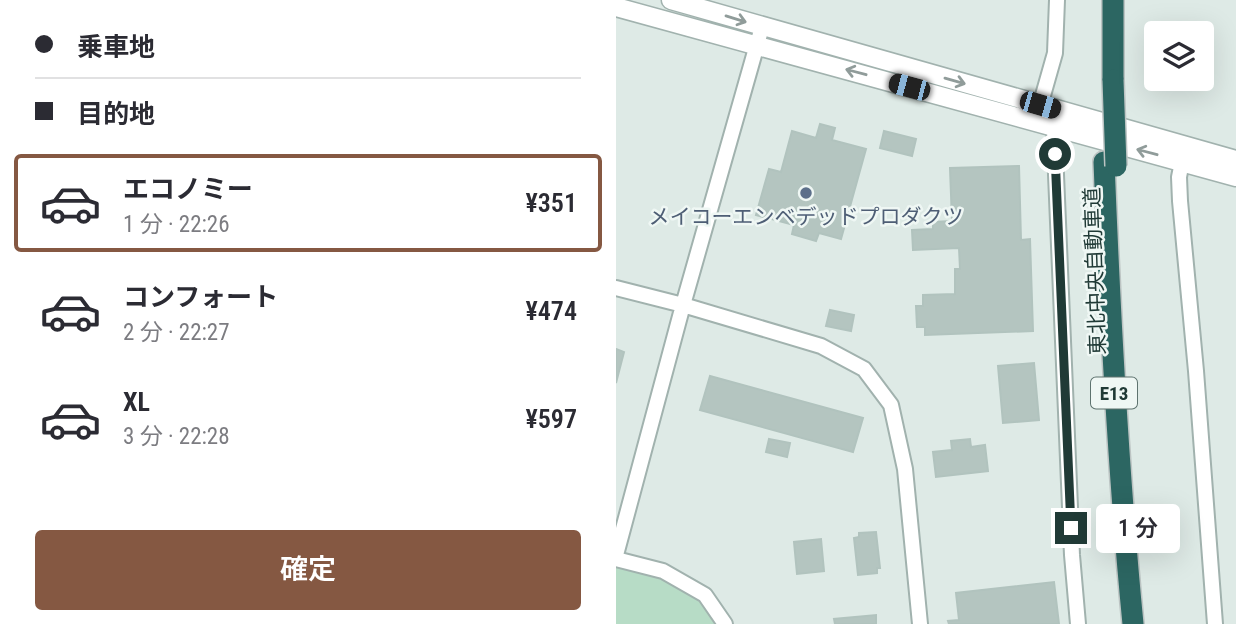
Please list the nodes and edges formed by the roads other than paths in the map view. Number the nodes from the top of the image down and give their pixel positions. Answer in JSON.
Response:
{"nodes":[{"id":1,"x":671,"y":0,"type":"edge"},
{"id":2,"x":1057,"y":0,"type":"edge"},
{"id":3,"x":1102,"y":0,"type":"edge"},
{"id":4,"x":1113,"y":0,"type":"edge"},
{"id":5,"x":692,"y":3,"type":"edge"},
{"id":6,"x":616,"y":7,"type":"edge"},
{"id":7,"x":685,"y":26,"type":"junction"},
{"id":8,"x":760,"y":36,"type":"junction"},
{"id":9,"x":1107,"y":79,"type":"junction"},
{"id":10,"x":1038,"y":113,"type":"junction"},
{"id":11,"x":1054,"y":127,"type":"junction"},
{"id":12,"x":1236,"y":160,"type":"edge"},
{"id":13,"x":1182,"y":162,"type":"junction"},
{"id":14,"x":1110,"y":164,"type":"junction"},
{"id":15,"x":1236,"y":177,"type":"edge"},
{"id":16,"x":616,"y":288,"type":"edge"},
{"id":17,"x":683,"y":304,"type":"junction"},
{"id":18,"x":616,"y":557,"type":"edge"},
{"id":19,"x":725,"y":624,"type":"edge"},
{"id":20,"x":920,"y":624,"type":"edge"},
{"id":21,"x":1078,"y":624,"type":"edge"},
{"id":22,"x":1133,"y":624,"type":"edge"},
{"id":23,"x":1145,"y":624,"type":"edge"},
{"id":24,"x":1215,"y":624,"type":"edge"}],
"edges":[{"from":1,"to":5,"type":"street"},
{"from":2,"to":10,"type":"street"},
{"from":3,"to":9,"type":"highway","name":"東北中央自動車道","number":"E13"},
{"from":4,"to":9,"type":"highway","name":"東北中央自動車道","number":"E13"},
{"from":5,"to":7,"type":"street"},
{"from":5,"to":8,"type":"street","one_way":true},
{"from":6,"to":7,"type":"street"},
{"from":7,"to":8,"type":"street"},
{"from":8,"to":10,"type":"street"},
{"from":8,"to":17,"type":"street"},
{"from":9,"to":14,"type":"highway","name":"東北中央自動車道","number":"E13","bridge":true},
{"from":10,"to":11,"type":"street"},
{"from":10,"to":12,"type":"street"},
{"from":13,"to":11,"type":"street","one_way":true},
{"from":11,"to":21,"type":"street"},
{"from":13,"to":15,"type":"street"},
{"from":13,"to":24,"type":"street"},
{"from":14,"to":22,"type":"highway","name":"東北中央自動車道","number":"E13"},
{"from":14,"to":23,"type":"highway","name":"東北中央自動車道","number":"E13"},
{"from":16,"to":17,"type":"street"},
{"from":17,"to":18,"type":"street"},
{"from":17,"to":20,"type":"street"},
{"from":18,"to":19,"type":"street"}]}
